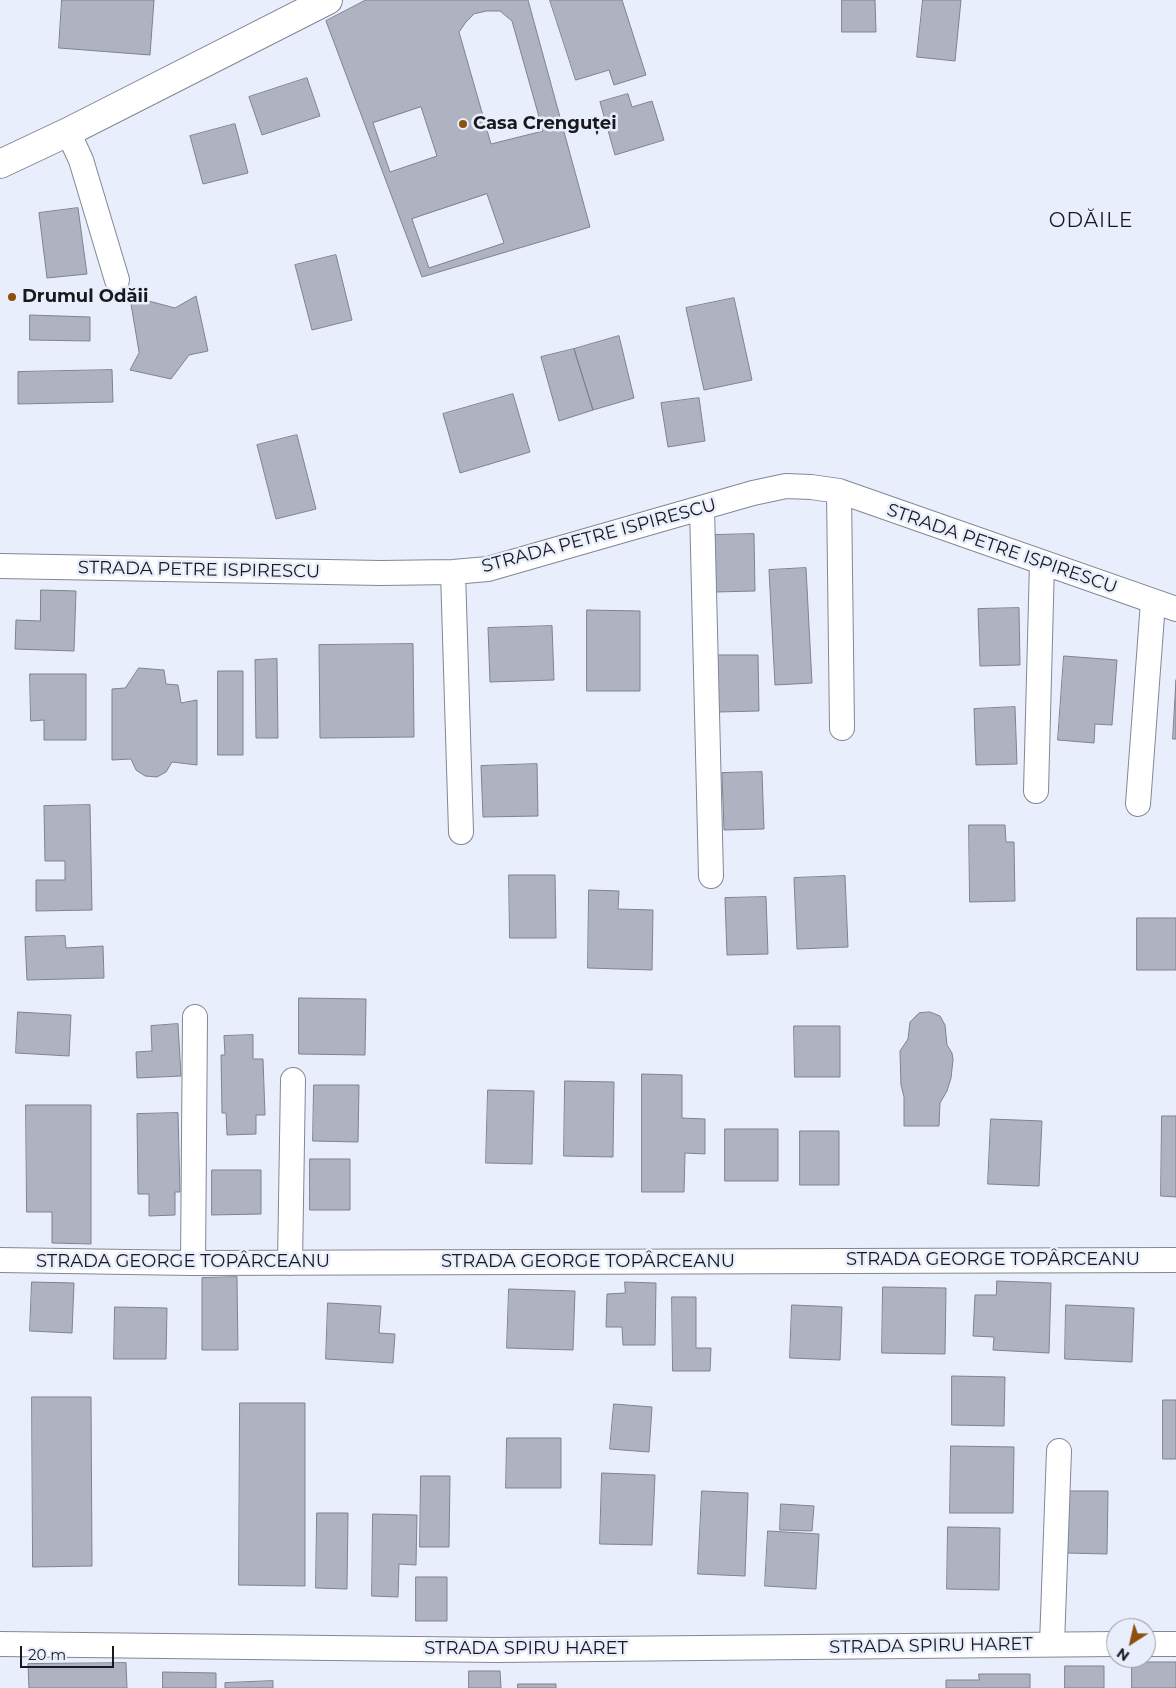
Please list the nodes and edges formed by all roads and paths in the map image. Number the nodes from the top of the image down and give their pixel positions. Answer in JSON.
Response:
{"nodes":[{"id":1,"x":328,"y":0,"type":"edge"},
{"id":2,"x":68,"y":132,"type":"junction"},
{"id":3,"x":0,"y":164,"type":"edge"},
{"id":4,"x":117,"y":280,"type":"dead end"},
{"id":5,"x":838,"y":491,"type":"junction"},
{"id":6,"x":702,"y":508,"type":"junction"},
{"id":7,"x":1042,"y":563,"type":"junction"},
{"id":8,"x":0,"y":566,"type":"edge"},
{"id":9,"x":453,"y":572,"type":"junction"},
{"id":10,"x":1153,"y":602,"type":"junction"},
{"id":11,"x":1176,"y":609,"type":"edge"},
{"id":12,"x":842,"y":728,"type":"dead end"},
{"id":13,"x":1036,"y":791,"type":"dead end"},
{"id":14,"x":1138,"y":804,"type":"dead end"},
{"id":15,"x":461,"y":832,"type":"dead end"},
{"id":16,"x":711,"y":876,"type":"dead end"},
{"id":17,"x":195,"y":1016,"type":"dead end"},
{"id":18,"x":293,"y":1080,"type":"dead end"},
{"id":19,"x":0,"y":1260,"type":"edge"},
{"id":20,"x":1176,"y":1260,"type":"edge"},
{"id":21,"x":290,"y":1263,"type":"junction"},
{"id":22,"x":192,"y":1264,"type":"junction"},
{"id":23,"x":1059,"y":1452,"type":"dead end"},
{"id":24,"x":0,"y":1644,"type":"edge"},
{"id":25,"x":1052,"y":1644,"type":"junction"},
{"id":26,"x":1106,"y":1644,"type":"edge"},
{"id":27,"x":1156,"y":1644,"type":"edge"},
{"id":28,"x":1176,"y":1644,"type":"edge"}],
"edges":[{"from":1,"to":2,"type":"street"},
{"from":2,"to":3,"type":"street"},
{"from":2,"to":4,"type":"street"},
{"from":5,"to":6,"type":"street","name":"STRADA PETRE ISPIRESCU"},
{"from":5,"to":7,"type":"street","name":"STRADA PETRE ISPIRESCU"},
{"from":5,"to":12,"type":"street"},
{"from":6,"to":9,"type":"street","name":"STRADA PETRE ISPIRESCU"},
{"from":6,"to":16,"type":"street"},
{"from":7,"to":10,"type":"street","name":"STRADA PETRE ISPIRESCU"},
{"from":7,"to":13,"type":"street"},
{"from":8,"to":9,"type":"street","name":"STRADA PETRE ISPIRESCU"},
{"from":9,"to":15,"type":"street"},
{"from":10,"to":11,"type":"street","name":"STRADA PETRE ISPIRESCU"},
{"from":10,"to":14,"type":"street"},
{"from":17,"to":22,"type":"street"},
{"from":18,"to":21,"type":"street"},
{"from":19,"to":22,"type":"street","name":"STRADA GEORGE TOPÂRCEANU"},
{"from":20,"to":21,"type":"street","name":"STRADA GEORGE TOPÂRCEANU"},
{"from":21,"to":22,"type":"street","name":"STRADA GEORGE TOPÂRCEANU"},
{"from":23,"to":25,"type":"street","name":"STRADA SPIRU HARET"},
{"from":24,"to":25,"type":"street","name":"STRADA SPIRU HARET"},
{"from":25,"to":26,"type":"street","name":"STRADA SPIRU HARET"},
{"from":27,"to":28,"type":"street"}]}
